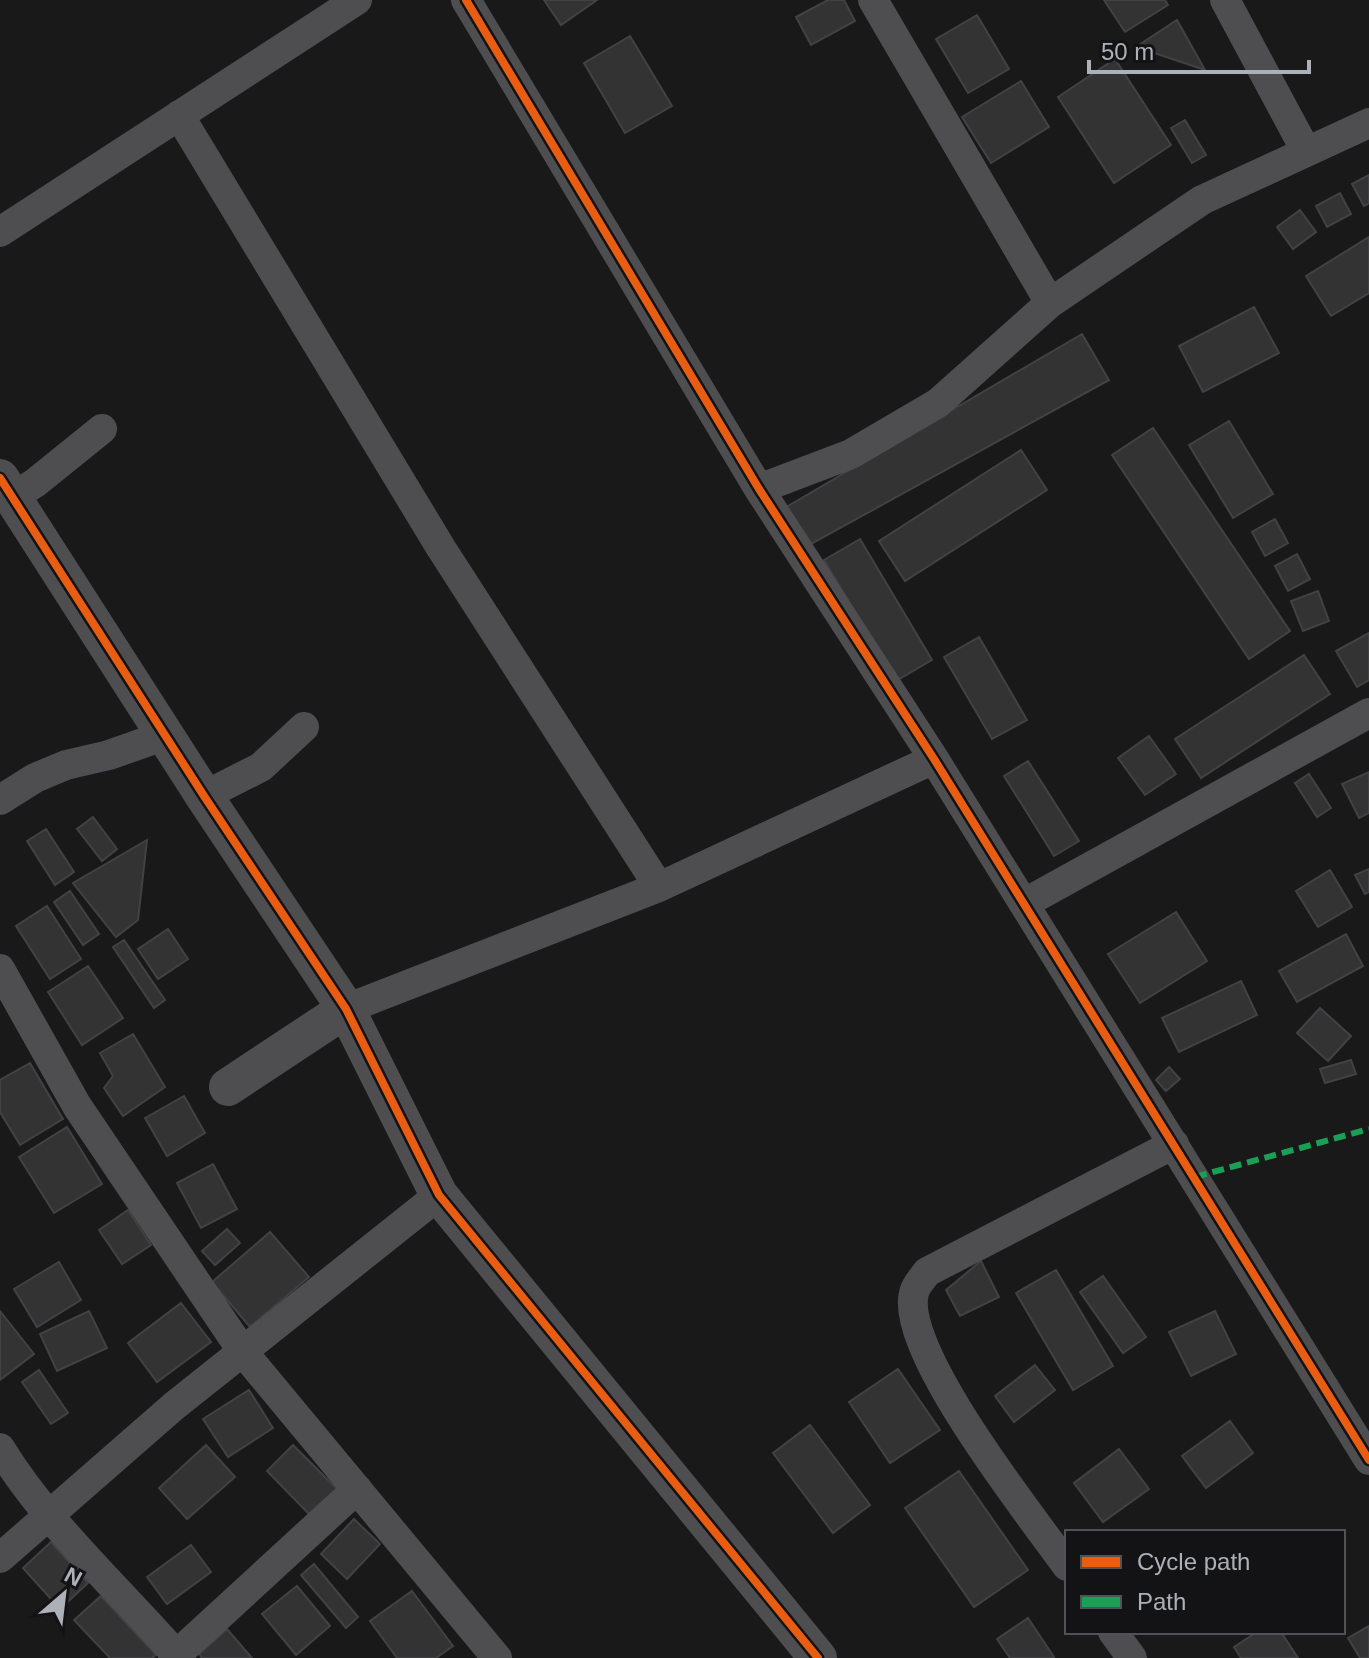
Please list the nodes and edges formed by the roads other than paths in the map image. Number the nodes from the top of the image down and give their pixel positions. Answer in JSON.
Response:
{"nodes":[{"id":1,"x":357,"y":0,"type":"edge"},
{"id":2,"x":466,"y":0,"type":"edge"},
{"id":3,"x":873,"y":0,"type":"edge"},
{"id":4,"x":1225,"y":0,"type":"edge"},
{"id":5,"x":179,"y":115,"type":"junction"},
{"id":6,"x":1369,"y":123,"type":"edge"},
{"id":7,"x":1306,"y":151,"type":"junction"},
{"id":8,"x":0,"y":232,"type":"edge"},
{"id":9,"x":1050,"y":303,"type":"junction"},
{"id":10,"x":102,"y":429,"type":"dead end"},
{"id":11,"x":6,"y":488,"type":"edge"},
{"id":12,"x":759,"y":489,"type":"junction"},
{"id":13,"x":1369,"y":713,"type":"edge"},
{"id":14,"x":304,"y":727,"type":"dead end"},
{"id":15,"x":166,"y":735,"type":"junction"},
{"id":16,"x":934,"y":759,"type":"junction"},
{"id":17,"x":204,"y":796,"type":"junction"},
{"id":18,"x":0,"y":800,"type":"edge"},
{"id":19,"x":659,"y":887,"type":"junction"},
{"id":20,"x":1025,"y":903,"type":"junction"},
{"id":21,"x":0,"y":969,"type":"edge"},
{"id":22,"x":346,"y":1009,"type":"junction"},
{"id":23,"x":228,"y":1087,"type":"dead end"},
{"id":24,"x":1174,"y":1144,"type":"junction"},
{"id":25,"x":439,"y":1195,"type":"junction"},
{"id":26,"x":243,"y":1352,"type":"junction"},
{"id":27,"x":0,"y":1448,"type":"edge"},
{"id":28,"x":1369,"y":1460,"type":"edge"},
{"id":29,"x":357,"y":1489,"type":"junction"},
{"id":30,"x":50,"y":1514,"type":"junction"},
{"id":31,"x":0,"y":1558,"type":"edge"},
{"id":32,"x":1065,"y":1563,"type":"edge"},
{"id":33,"x":1114,"y":1634,"type":"edge"},
{"id":34,"x":177,"y":1657,"type":"edge"},
{"id":35,"x":497,"y":1658,"type":"edge"},
{"id":36,"x":818,"y":1658,"type":"edge"},
{"id":37,"x":1132,"y":1658,"type":"edge"}],
"edges":[{"from":1,"to":5,"type":"street"},
{"from":2,"to":12,"type":"street"},
{"from":3,"to":9,"type":"street"},
{"from":4,"to":7,"type":"street"},
{"from":5,"to":8,"type":"street"},
{"from":5,"to":19,"type":"street"},
{"from":6,"to":7,"type":"street"},
{"from":7,"to":9,"type":"street"},
{"from":9,"to":12,"type":"street"},
{"from":10,"to":11,"type":"street"},
{"from":11,"to":15,"type":"street"},
{"from":12,"to":16,"type":"street"},
{"from":13,"to":20,"type":"street"},
{"from":14,"to":17,"type":"street"},
{"from":15,"to":17,"type":"street"},
{"from":15,"to":18,"type":"street"},
{"from":16,"to":19,"type":"street"},
{"from":16,"to":20,"type":"street"},
{"from":17,"to":22,"type":"street"},
{"from":19,"to":22,"type":"street"},
{"from":20,"to":24,"type":"street"},
{"from":21,"to":26,"type":"street"},
{"from":22,"to":23,"type":"street"},
{"from":22,"to":25,"type":"street"},
{"from":24,"to":28,"type":"street"},
{"from":24,"to":32,"type":"street"},
{"from":25,"to":26,"type":"street"},
{"from":25,"to":36,"type":"street"},
{"from":26,"to":29,"type":"street"},
{"from":26,"to":30,"type":"street"},
{"from":27,"to":30,"type":"street"},
{"from":29,"to":34,"type":"street"},
{"from":29,"to":35,"type":"street"},
{"from":30,"to":31,"type":"street"},
{"from":30,"to":34,"type":"street"},
{"from":33,"to":37,"type":"street"}]}
